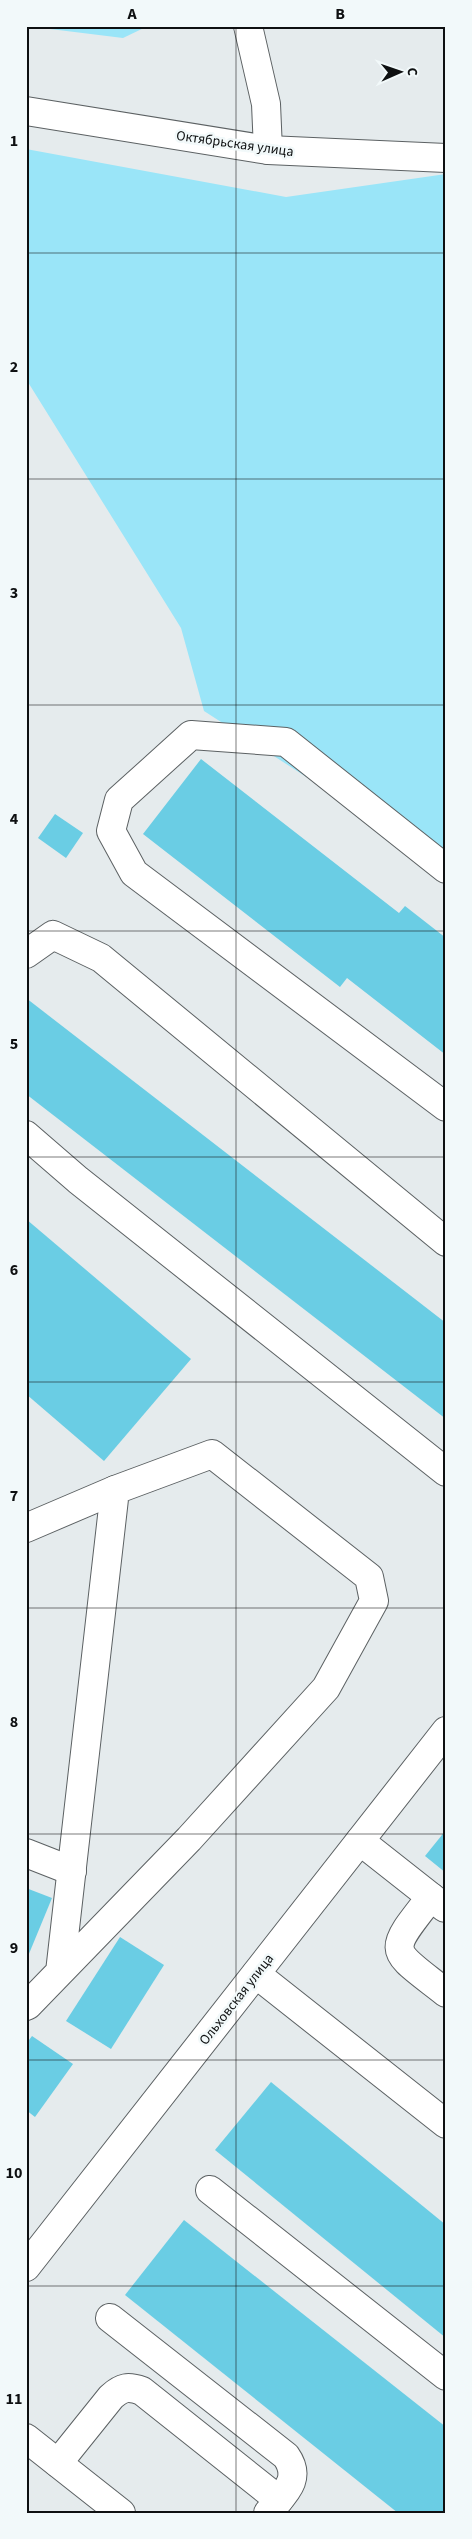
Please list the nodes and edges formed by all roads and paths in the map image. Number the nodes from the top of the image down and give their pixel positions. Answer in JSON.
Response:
{"nodes":[{"id":1,"x":248,"y":26,"type":"edge"},
{"id":2,"x":26,"y":111,"type":"edge"},
{"id":3,"x":268,"y":150,"type":"junction"},
{"id":4,"x":446,"y":158,"type":"edge"},
{"id":5,"x":446,"y":869,"type":"edge"},
{"id":6,"x":26,"y":954,"type":"edge"},
{"id":7,"x":446,"y":1107,"type":"edge"},
{"id":8,"x":26,"y":1136,"type":"edge"},
{"id":9,"x":446,"y":1242,"type":"edge"},
{"id":10,"x":446,"y":1472,"type":"edge"},
{"id":11,"x":115,"y":1490,"type":"junction"},
{"id":12,"x":26,"y":1528,"type":"edge"},
{"id":13,"x":446,"y":1731,"type":"edge"},
{"id":14,"x":360,"y":1841,"type":"junction"},
{"id":15,"x":26,"y":1853,"type":"edge"},
{"id":16,"x":72,"y":1871,"type":"junction"},
{"id":17,"x":438,"y":1903,"type":"edge"},
{"id":18,"x":60,"y":1972,"type":"junction"},
{"id":19,"x":256,"y":1974,"type":"junction"},
{"id":20,"x":446,"y":1993,"type":"edge"},
{"id":21,"x":26,"y":2006,"type":"edge"},
{"id":22,"x":446,"y":2124,"type":"edge"},
{"id":23,"x":210,"y":2190,"type":"dead end"},
{"id":24,"x":26,"y":2267,"type":"edge"},
{"id":25,"x":110,"y":2318,"type":"dead end"},
{"id":26,"x":446,"y":2376,"type":"edge"},
{"id":27,"x":26,"y":2438,"type":"edge"},
{"id":28,"x":58,"y":2463,"type":"junction"},
{"id":29,"x":274,"y":2506,"type":"edge"},
{"id":30,"x":121,"y":2513,"type":"edge"}],
"edges":[{"from":1,"to":3,"type":"street"},
{"from":2,"to":3,"type":"street","name":"Октябрьская улица"},
{"from":3,"to":4,"type":"street","name":"Октябрьская улица"},
{"from":5,"to":7,"type":"street"},
{"from":6,"to":9,"type":"street"},
{"from":8,"to":10,"type":"street"},
{"from":11,"to":12,"type":"street"},
{"from":11,"to":16,"type":"street"},
{"from":11,"to":18,"type":"street"},
{"from":13,"to":14,"type":"street","name":"Ольховская улица"},
{"from":14,"to":17,"type":"street"},
{"from":14,"to":19,"type":"street","name":"Ольховская улица"},
{"from":15,"to":16,"type":"street"},
{"from":16,"to":18,"type":"street"},
{"from":17,"to":20,"type":"street"},
{"from":18,"to":21,"type":"street"},
{"from":19,"to":22,"type":"street"},
{"from":19,"to":24,"type":"street","name":"Ольховская улица"},
{"from":23,"to":26,"type":"street"},
{"from":25,"to":29,"type":"street"},
{"from":27,"to":28,"type":"street"},
{"from":28,"to":29,"type":"street"},
{"from":28,"to":30,"type":"street"}]}
